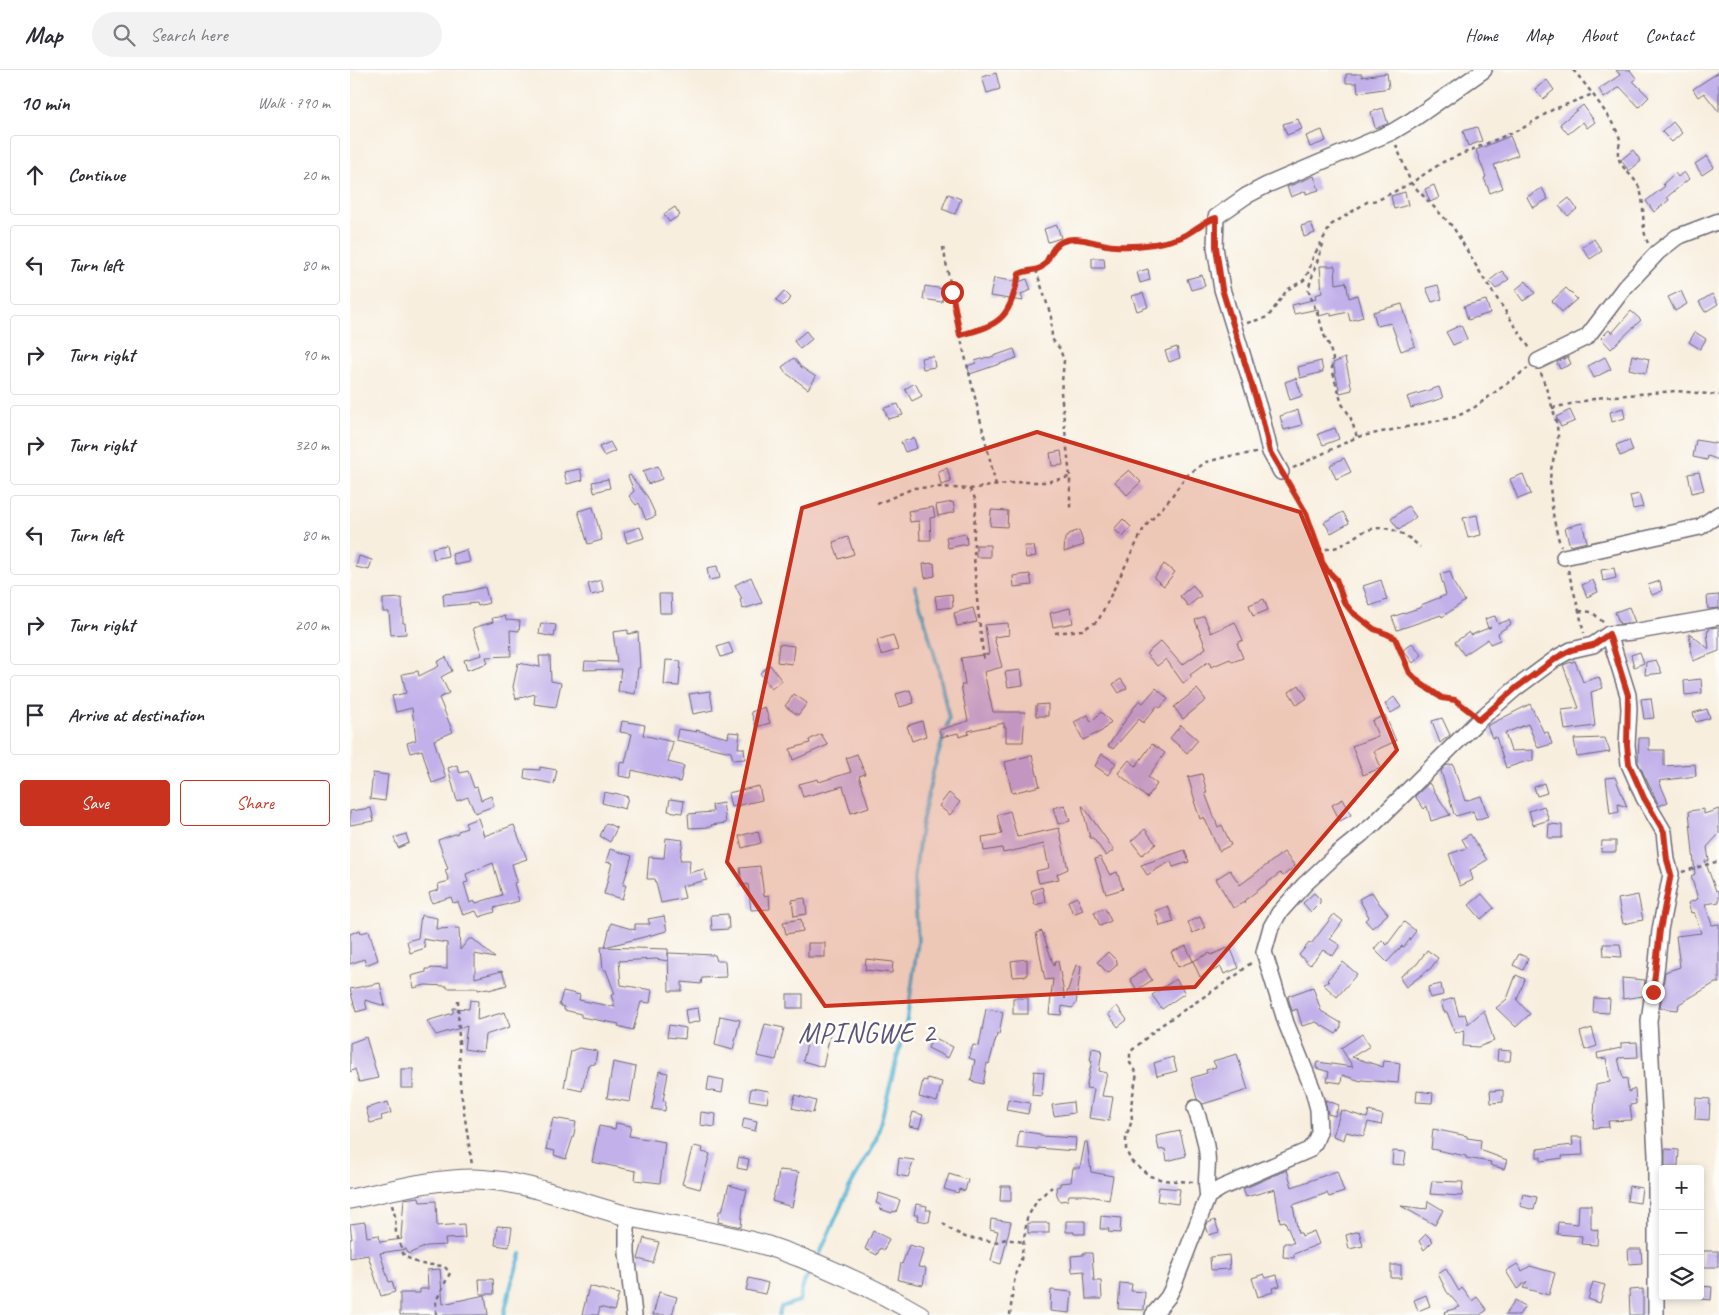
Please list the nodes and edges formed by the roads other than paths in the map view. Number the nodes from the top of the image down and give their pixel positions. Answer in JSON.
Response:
{"nodes":[{"id":1,"x":1484,"y":70,"type":"edge"},
{"id":2,"x":1719,"y":221,"type":"edge"},
{"id":3,"x":1538,"y":361,"type":"road end"},
{"id":4,"x":1281,"y":472,"type":"road end"},
{"id":5,"x":1719,"y":514,"type":"edge"},
{"id":6,"x":1564,"y":557,"type":"road end"},
{"id":7,"x":1719,"y":617,"type":"edge"},
{"id":8,"x":1609,"y":634,"type":"junction"},
{"id":9,"x":1196,"y":1108,"type":"dead end"},
{"id":10,"x":1207,"y":1189,"type":"junction"},
{"id":11,"x":350,"y":1199,"type":"edge"},
{"id":12,"x":627,"y":1216,"type":"junction"},
{"id":13,"x":900,"y":1309,"type":"edge"},
{"id":14,"x":634,"y":1315,"type":"edge"},
{"id":15,"x":920,"y":1315,"type":"edge"},
{"id":16,"x":1153,"y":1315,"type":"edge"},
{"id":17,"x":1656,"y":1315,"type":"edge"}],
"edges":[{"from":1,"to":4,"type":"street"},
{"from":2,"to":3,"type":"street"},
{"from":5,"to":6,"type":"street"},
{"from":7,"to":8,"type":"street"},
{"from":8,"to":10,"type":"street"},
{"from":8,"to":17,"type":"street"},
{"from":9,"to":10,"type":"street"},
{"from":10,"to":16,"type":"street"},
{"from":11,"to":12,"type":"street"},
{"from":12,"to":13,"type":"street"},
{"from":12,"to":14,"type":"street"},
{"from":13,"to":15,"type":"street"}]}
